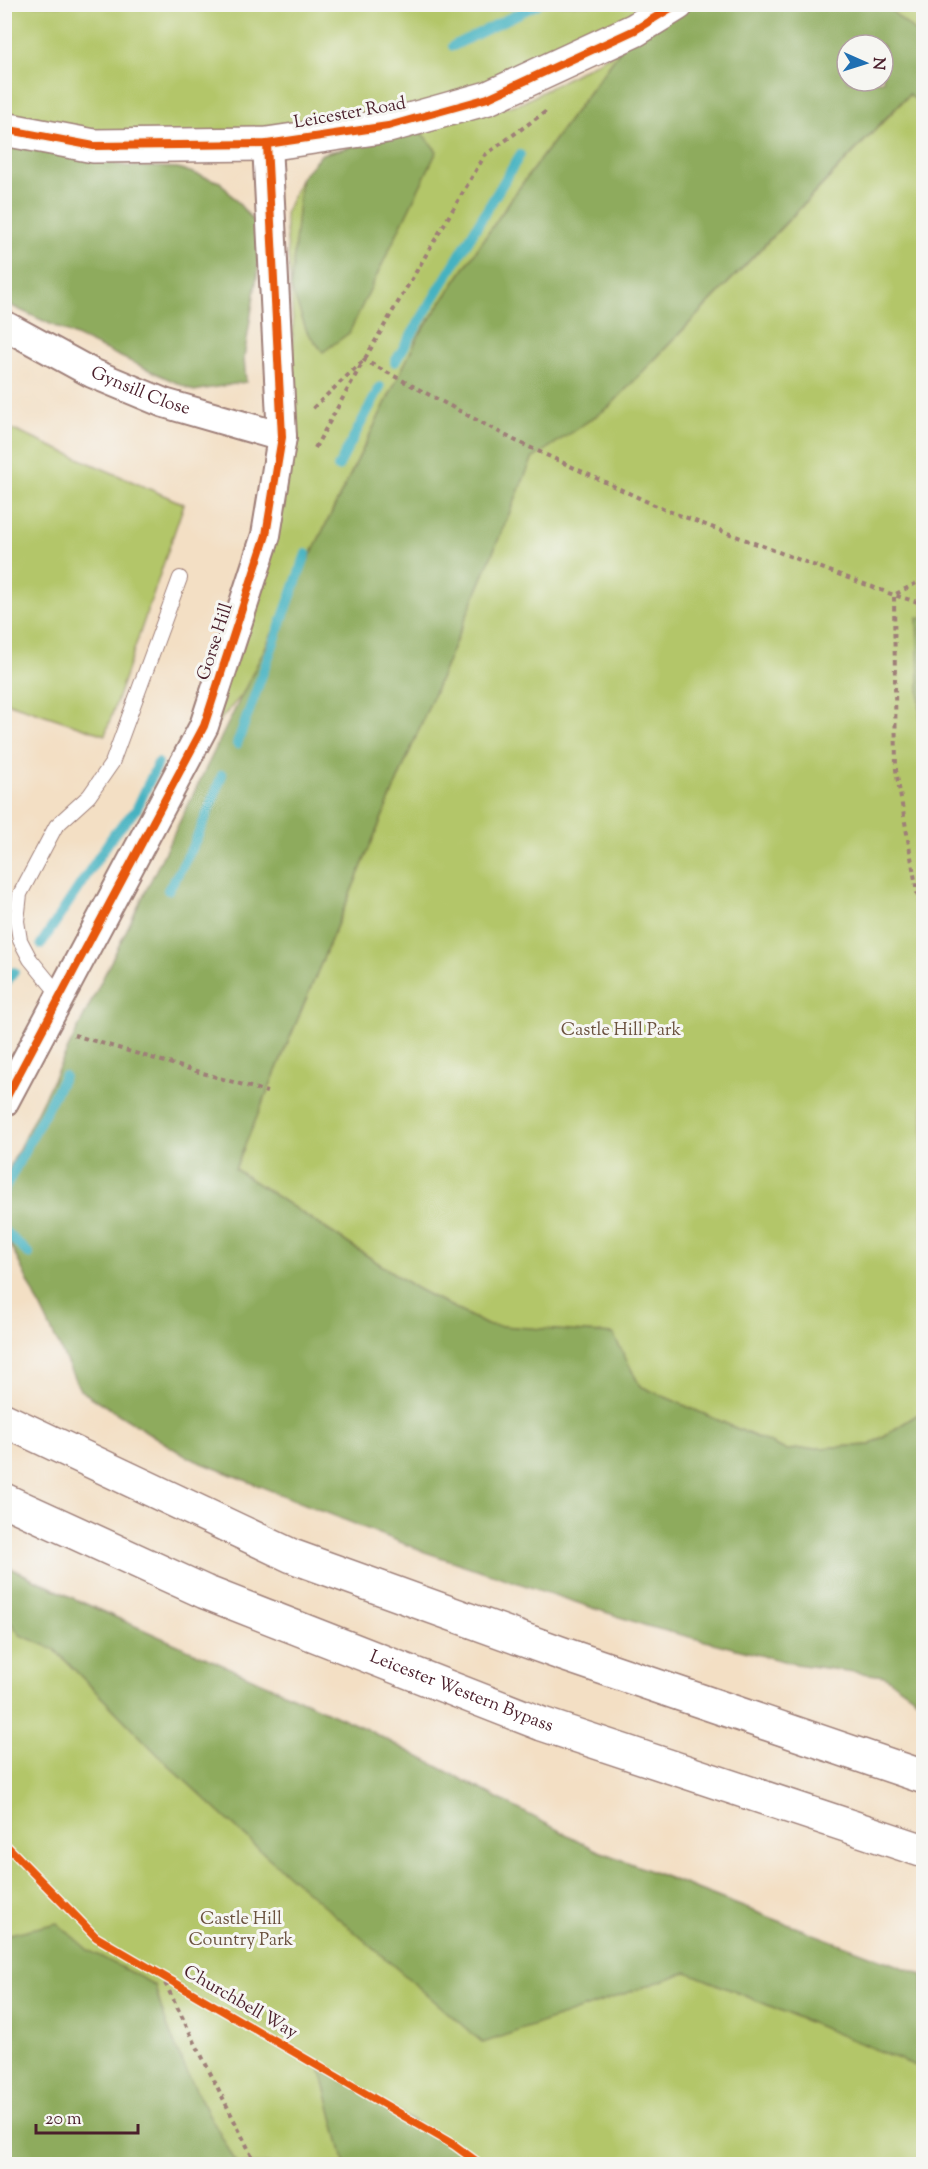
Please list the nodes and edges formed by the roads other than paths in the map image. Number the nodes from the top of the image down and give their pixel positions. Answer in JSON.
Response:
{"nodes":[{"id":1,"x":677,"y":4,"type":"edge"},
{"id":2,"x":4,"y":129,"type":"edge"},
{"id":3,"x":267,"y":144,"type":"junction"},
{"id":4,"x":4,"y":325,"type":"edge"},
{"id":5,"x":282,"y":437,"type":"junction"},
{"id":6,"x":180,"y":578,"type":"dead end"},
{"id":7,"x":61,"y":997,"type":"junction"},
{"id":8,"x":4,"y":1102,"type":"edge"},
{"id":9,"x":14,"y":1425,"type":"edge"},
{"id":10,"x":7,"y":1502,"type":"edge"},
{"id":11,"x":924,"y":1777,"type":"edge"},
{"id":12,"x":924,"y":1851,"type":"edge"}],
"edges":[{"from":1,"to":3,"type":"main road","name":"Leicester Road"},
{"from":2,"to":3,"type":"main road","name":"Leicester Road"},
{"from":3,"to":5,"type":"street","name":"Gorse Hill"},
{"from":4,"to":5,"type":"street","name":"Gynsill Close"},
{"from":5,"to":7,"type":"street","name":"Gorse Hill"},
{"from":6,"to":7,"type":"lane"},
{"from":7,"to":8,"type":"street","name":"Gorse Hill"},
{"from":9,"to":11,"type":"main road"},
{"from":10,"to":12,"type":"main road","name":"Leicester Western Bypass"}]}
